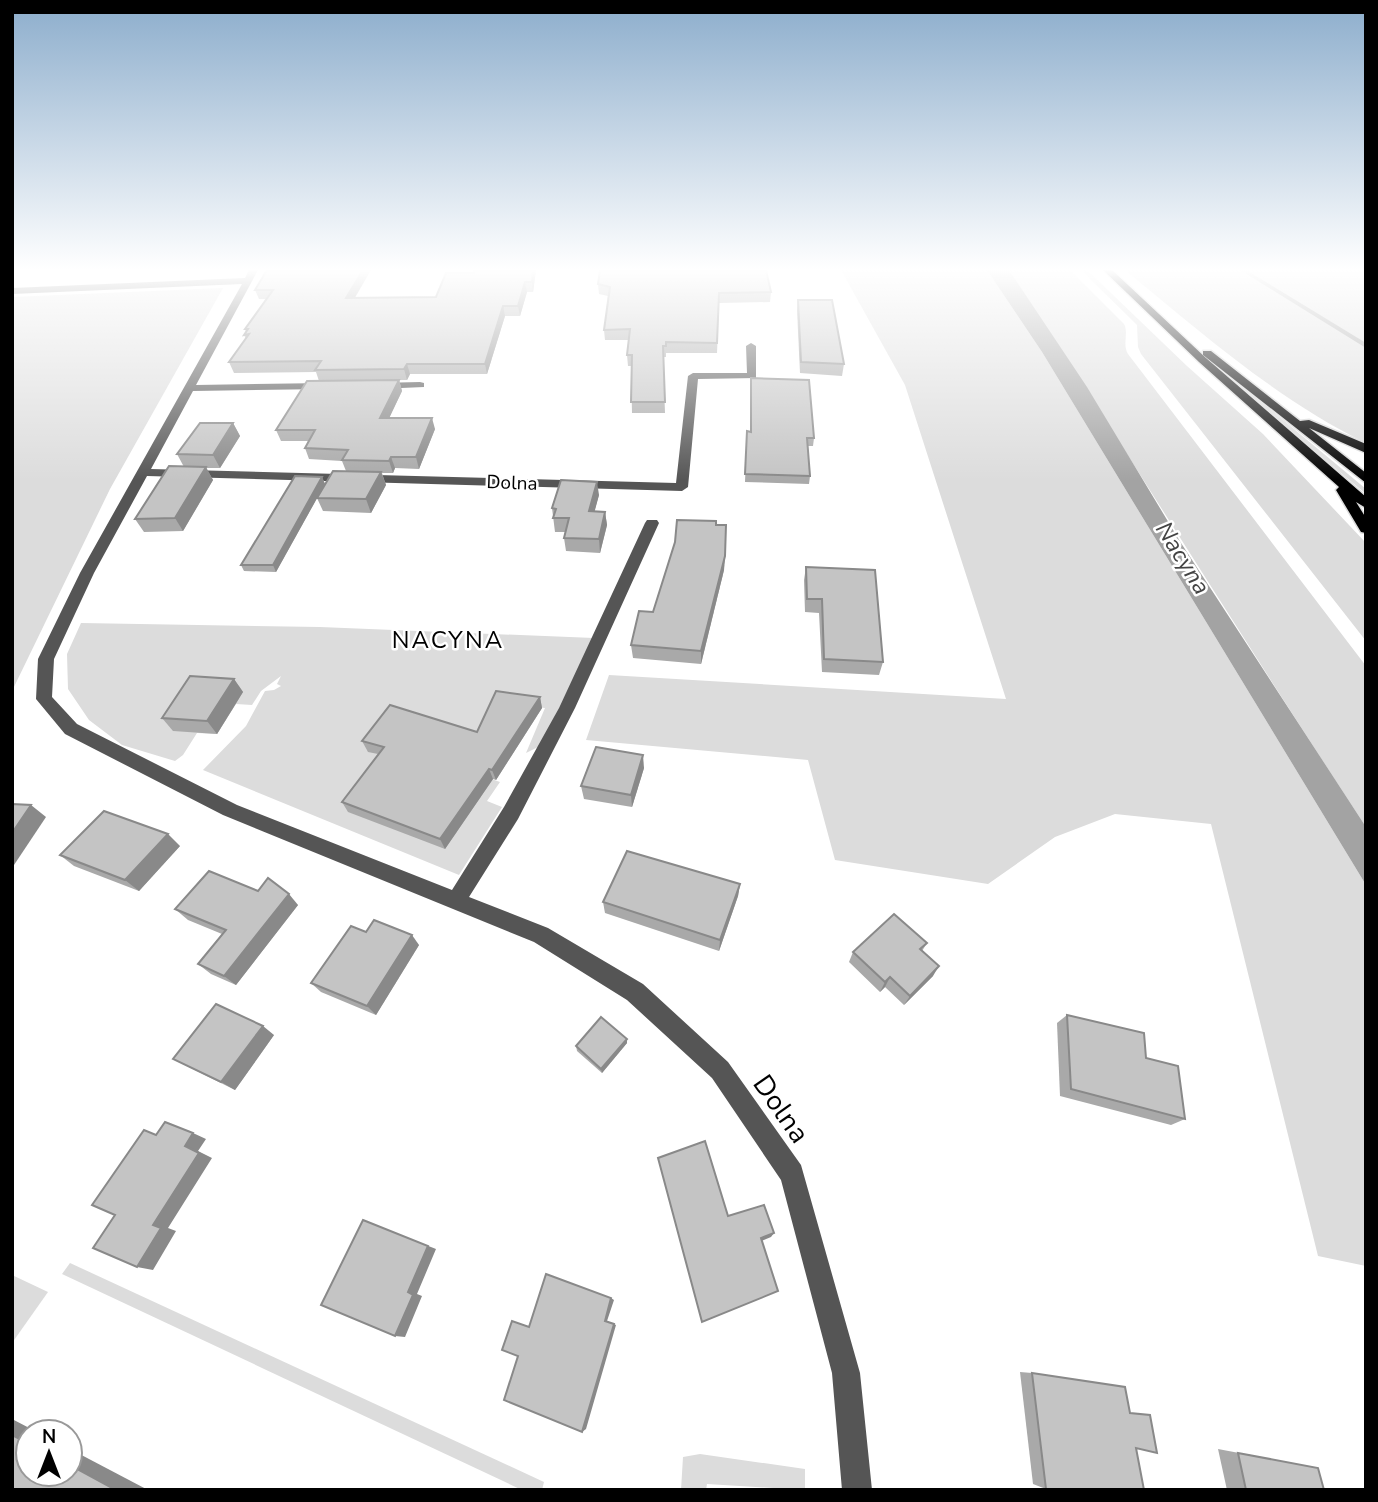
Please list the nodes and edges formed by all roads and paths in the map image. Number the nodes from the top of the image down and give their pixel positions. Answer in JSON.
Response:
{"nodes":[{"id":1,"x":216,"y":340,"type":"edge"},
{"id":2,"x":1181,"y":340,"type":"edge"},
{"id":3,"x":1188,"y":340,"type":"edge"},
{"id":4,"x":751,"y":346,"type":"dead end"},
{"id":5,"x":420,"y":385,"type":"dead end"},
{"id":6,"x":339,"y":386,"type":"edge"},
{"id":7,"x":366,"y":386,"type":"edge"},
{"id":8,"x":190,"y":388,"type":"junction"},
{"id":9,"x":1285,"y":414,"type":"junction"},
{"id":10,"x":1366,"y":449,"type":"edge"},
{"id":11,"x":142,"y":472,"type":"junction"},
{"id":12,"x":1332,"y":474,"type":"junction"},
{"id":13,"x":1366,"y":479,"type":"edge"},
{"id":14,"x":1366,"y":504,"type":"edge"},
{"id":15,"x":652,"y":523,"type":"dead end"},
{"id":16,"x":1366,"y":529,"type":"edge"},
{"id":17,"x":455,"y":902,"type":"junction"},
{"id":18,"x":857,"y":1490,"type":"edge"}],
"edges":[{"from":1,"to":8,"type":"street","name":"Dolna"},
{"from":2,"to":12,"type":"main road"},
{"from":3,"to":9,"type":"main road"},
{"from":4,"to":11,"type":"street","name":"Dolna"},
{"from":5,"to":7,"type":"street"},
{"from":6,"to":8,"type":"street"},
{"from":8,"to":11,"type":"street","name":"Dolna"},
{"from":9,"to":10,"type":"main road"},
{"from":9,"to":13,"type":"main road"},
{"from":11,"to":17,"type":"street","name":"Dolna"},
{"from":12,"to":14,"type":"main road"},
{"from":12,"to":16,"type":"main road"},
{"from":15,"to":17,"type":"street"},
{"from":17,"to":18,"type":"street","name":"Dolna"}]}
